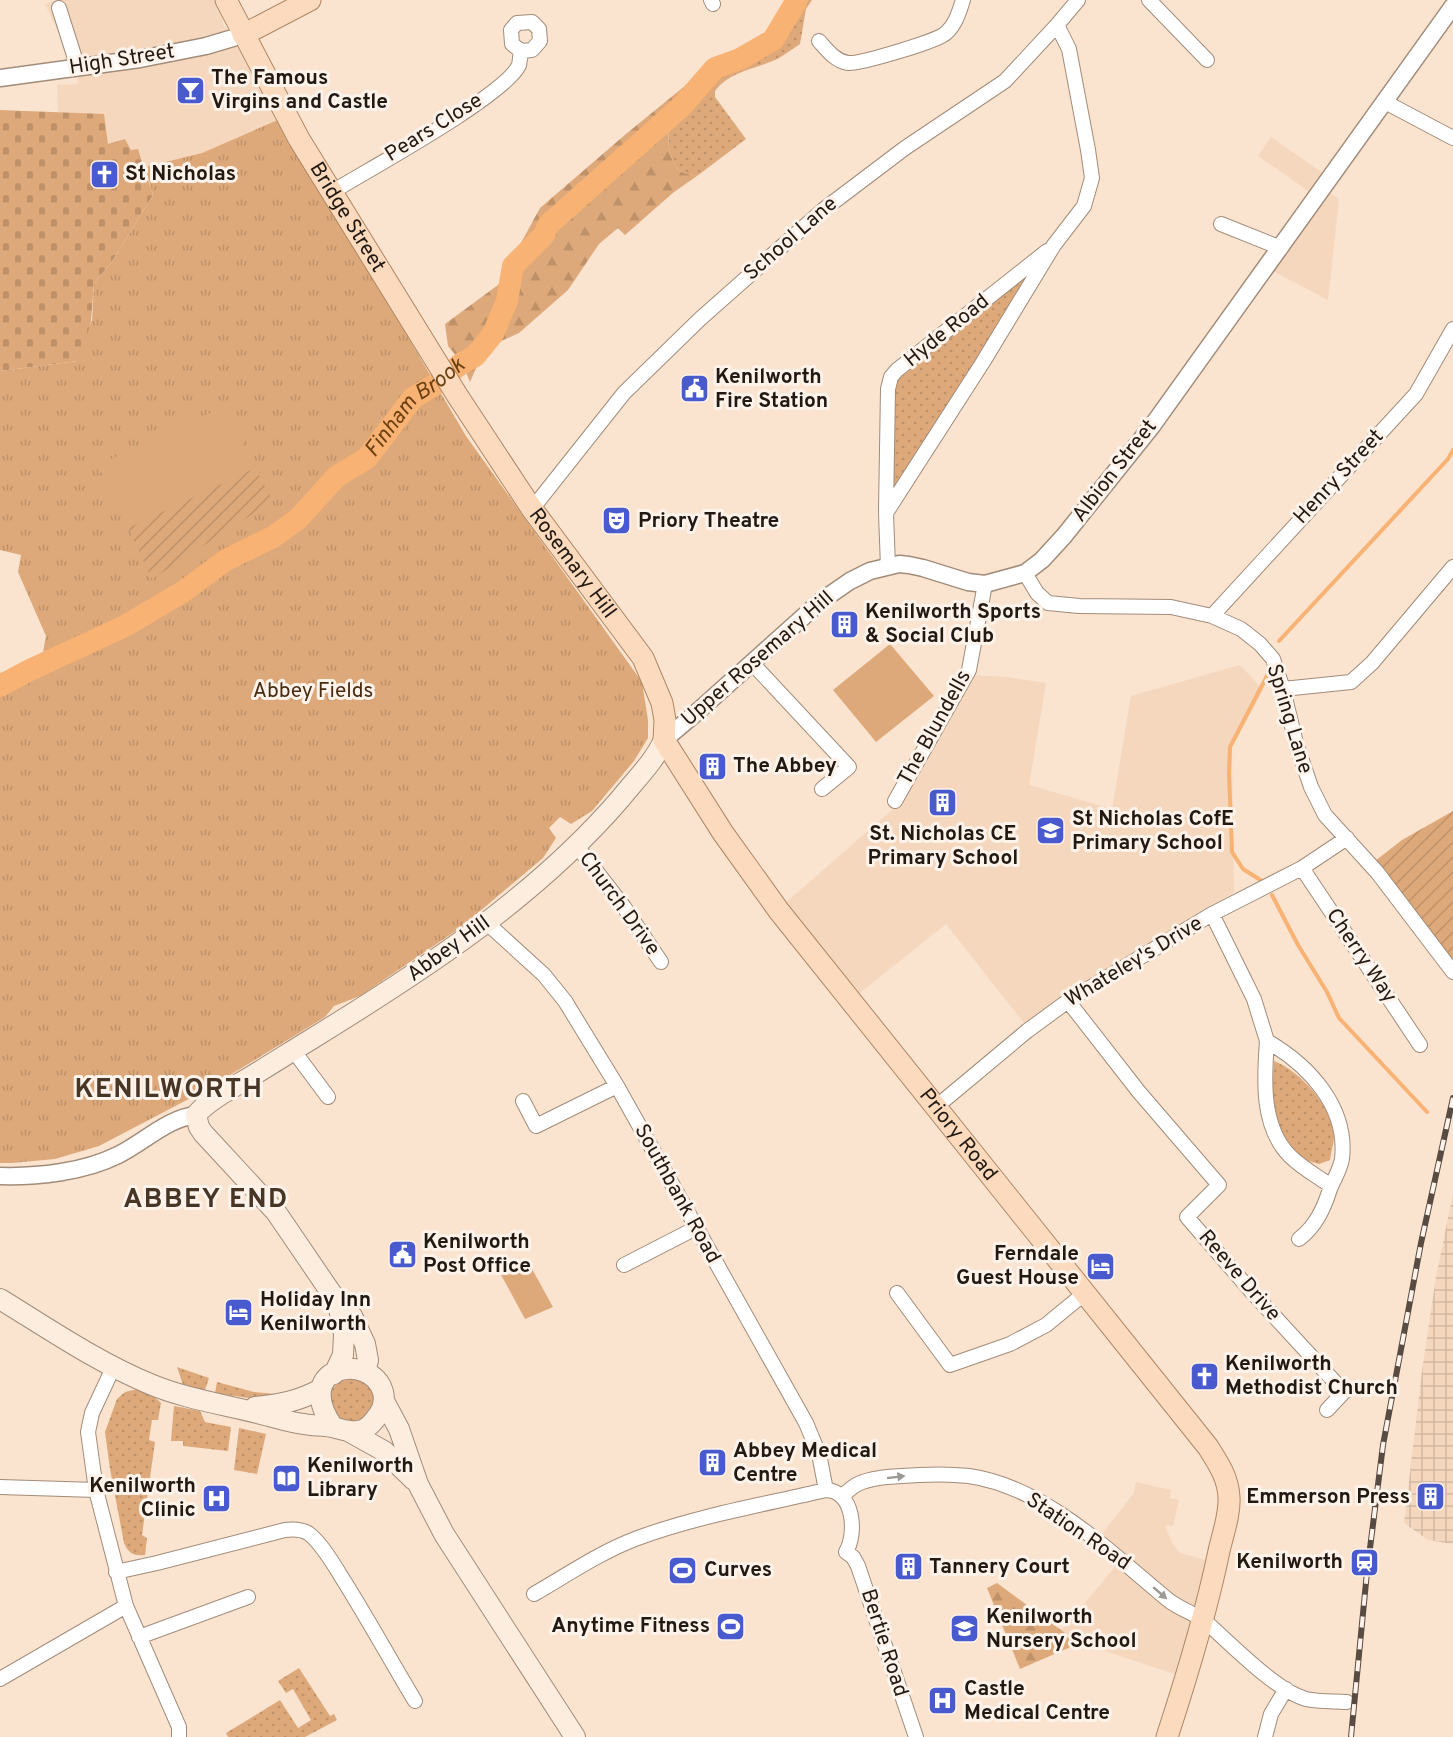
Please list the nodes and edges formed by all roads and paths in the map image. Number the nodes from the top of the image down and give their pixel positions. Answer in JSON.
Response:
{"nodes":[{"id":1,"x":226,"y":0,"type":"edge"},
{"id":2,"x":310,"y":0,"type":"edge"},
{"id":3,"x":963,"y":0,"type":"edge"},
{"id":4,"x":1078,"y":0,"type":"edge"},
{"id":5,"x":1149,"y":0,"type":"edge"},
{"id":6,"x":1453,"y":6,"type":"edge"},
{"id":7,"x":59,"y":8,"type":"dead end"},
{"id":8,"x":1057,"y":26,"type":"junction"},
{"id":9,"x":243,"y":35,"type":"junction"},
{"id":10,"x":819,"y":41,"type":"dead end"},
{"id":11,"x":521,"y":51,"type":"dead end"},
{"id":12,"x":1207,"y":60,"type":"dead end"},
{"id":13,"x":78,"y":68,"type":"junction"},
{"id":14,"x":0,"y":78,"type":"edge"},
{"id":15,"x":1385,"y":102,"type":"junction"},
{"id":16,"x":1453,"y":138,"type":"edge"},
{"id":17,"x":332,"y":192,"type":"junction"},
{"id":18,"x":1221,"y":224,"type":"dead end"},
{"id":19,"x":1054,"y":245,"type":"junction"},
{"id":20,"x":1281,"y":248,"type":"junction"},
{"id":21,"x":1453,"y":329,"type":"edge"},
{"id":22,"x":457,"y":395,"type":"joint"},
{"id":23,"x":532,"y":509,"type":"junction"},
{"id":24,"x":886,"y":513,"type":"junction"},
{"id":25,"x":888,"y":567,"type":"junction"},
{"id":26,"x":1453,"y":567,"type":"edge"},
{"id":27,"x":1025,"y":573,"type":"junction"},
{"id":28,"x":985,"y":584,"type":"junction"},
{"id":29,"x":1212,"y":616,"type":"junction"},
{"id":30,"x":752,"y":663,"type":"junction"},
{"id":31,"x":1283,"y":689,"type":"junction"},
{"id":32,"x":664,"y":740,"type":"junction"},
{"id":33,"x":822,"y":789,"type":"dead end"},
{"id":34,"x":895,"y":801,"type":"dead end"},
{"id":35,"x":1347,"y":838,"type":"junction"},
{"id":36,"x":576,"y":845,"type":"junction"},
{"id":37,"x":1302,"y":868,"type":"junction"},
{"id":38,"x":1212,"y":914,"type":"junction"},
{"id":39,"x":487,"y":923,"type":"junction"},
{"id":40,"x":661,"y":962,"type":"dead end"},
{"id":41,"x":1453,"y":972,"type":"edge"},
{"id":42,"x":1068,"y":1002,"type":"junction"},
{"id":43,"x":1267,"y":1041,"type":"junction"},
{"id":44,"x":1420,"y":1045,"type":"dead end"},
{"id":45,"x":293,"y":1050,"type":"junction"},
{"id":46,"x":617,"y":1086,"type":"junction"},
{"id":47,"x":328,"y":1097,"type":"dead end"},
{"id":48,"x":523,"y":1101,"type":"dead end"},
{"id":49,"x":936,"y":1107,"type":"junction"},
{"id":50,"x":196,"y":1114,"type":"junction"},
{"id":51,"x":0,"y":1176,"type":"edge"},
{"id":52,"x":1331,"y":1186,"type":"junction"},
{"id":53,"x":696,"y":1228,"type":"junction"},
{"id":54,"x":1299,"y":1239,"type":"dead end"},
{"id":55,"x":624,"y":1265,"type":"dead end"},
{"id":56,"x":897,"y":1293,"type":"dead end"},
{"id":57,"x":1085,"y":1293,"type":"junction"},
{"id":58,"x":0,"y":1299,"type":"edge"},
{"id":59,"x":338,"y":1302,"type":"junction"},
{"id":60,"x":113,"y":1368,"type":"junction"},
{"id":61,"x":365,"y":1372,"type":"junction"},
{"id":62,"x":334,"y":1374,"type":"junction"},
{"id":63,"x":321,"y":1389,"type":"junction"},
{"id":64,"x":384,"y":1397,"type":"junction"},
{"id":65,"x":240,"y":1408,"type":"junction"},
{"id":66,"x":1327,"y":1410,"type":"dead end"},
{"id":67,"x":341,"y":1429,"type":"junction"},
{"id":68,"x":418,"y":1484,"type":"junction"},
{"id":69,"x":0,"y":1487,"type":"edge"},
{"id":70,"x":96,"y":1490,"type":"junction"},
{"id":71,"x":826,"y":1490,"type":"junction"},
{"id":72,"x":842,"y":1496,"type":"junction"},
{"id":73,"x":116,"y":1572,"type":"junction"},
{"id":74,"x":534,"y":1594,"type":"dead end"},
{"id":75,"x":248,"y":1597,"type":"dead end"},
{"id":76,"x":126,"y":1606,"type":"junction"},
{"id":77,"x":1202,"y":1620,"type":"junction"},
{"id":78,"x":139,"y":1637,"type":"junction"},
{"id":79,"x":0,"y":1679,"type":"edge"},
{"id":80,"x":1286,"y":1689,"type":"junction"},
{"id":81,"x":415,"y":1701,"type":"dead end"},
{"id":82,"x":1347,"y":1702,"type":"dead end"},
{"id":83,"x":569,"y":1735,"type":"edge"},
{"id":84,"x":179,"y":1737,"type":"edge"},
{"id":85,"x":916,"y":1737,"type":"edge"},
{"id":86,"x":1167,"y":1737,"type":"edge"},
{"id":87,"x":1265,"y":1737,"type":"edge"}],
"edges":[{"from":1,"to":9,"type":"main road","name":"Bridge Street"},
{"from":2,"to":9,"type":"main road"},
{"from":3,"to":10,"type":"street"},
{"from":4,"to":8,"type":"street","name":"School Lane"},
{"from":5,"to":12,"type":"street"},
{"from":6,"to":15,"type":"street","name":"Albion Street"},
{"from":7,"to":13,"type":"street"},
{"from":8,"to":19,"type":"street","name":"Hyde Road"},
{"from":8,"to":23,"type":"street","name":"School Lane"},
{"from":9,"to":13,"type":"street","name":"High Street"},
{"from":9,"to":17,"type":"main road","name":"Bridge Street"},
{"from":11,"to":17,"type":"street","name":"Pears Close"},
{"from":13,"to":14,"type":"street","name":"High Street"},
{"from":15,"to":16,"type":"street"},
{"from":15,"to":20,"type":"street","name":"Albion Street"},
{"from":17,"to":22,"type":"main road","name":"Bridge Street"},
{"from":18,"to":20,"type":"street"},
{"from":19,"to":24,"type":"street","name":"Hyde Road"},
{"from":19,"to":24,"type":"street","name":"Hyde Road"},
{"from":20,"to":27,"type":"street","name":"Albion Street"},
{"from":21,"to":29,"type":"street","name":"Henry Street"},
{"from":22,"to":23,"type":"main road","name":"Rosemary Hill"},
{"from":23,"to":32,"type":"main road","name":"Rosemary Hill"},
{"from":24,"to":25,"type":"street","name":"Hyde Road"},
{"from":25,"to":28,"type":"street","name":"Albion Street"},
{"from":25,"to":30,"type":"street","name":"Upper Rosemary Hill"},
{"from":26,"to":31,"type":"street"},
{"from":27,"to":28,"type":"street","name":"Albion Street"},
{"from":27,"to":29,"type":"street","name":"Spring Lane"},
{"from":28,"to":34,"type":"street","name":"The Blundells"},
{"from":29,"to":31,"type":"street","name":"Spring Lane"},
{"from":30,"to":32,"type":"street","name":"Upper Rosemary Hill"},
{"from":30,"to":33,"type":"street"},
{"from":31,"to":35,"type":"street","name":"Spring Lane"},
{"from":32,"to":36,"type":"main road","name":"Abbey Hill"},
{"from":32,"to":49,"type":"main road","name":"Priory Road"},
{"from":35,"to":37,"type":"street","name":"Whateley's Drive"},
{"from":35,"to":41,"type":"street","name":"Spring Lane"},
{"from":36,"to":39,"type":"main road","name":"Abbey Hill"},
{"from":36,"to":40,"type":"street","name":"Church Drive"},
{"from":37,"to":38,"type":"street","name":"Whateley's Drive"},
{"from":37,"to":44,"type":"street","name":"Cherry Way"},
{"from":38,"to":42,"type":"street","name":"Whateley's Drive"},
{"from":38,"to":43,"type":"street"},
{"from":39,"to":45,"type":"main road","name":"Abbey Hill"},
{"from":39,"to":46,"type":"street","name":"Southbank Road"},
{"from":42,"to":49,"type":"street","name":"Whateley's Drive"},
{"from":42,"to":66,"type":"street","name":"Reeve Drive"},
{"from":43,"to":52,"type":"street"},
{"from":43,"to":52,"type":"street"},
{"from":45,"to":47,"type":"street"},
{"from":45,"to":50,"type":"main road","name":"Abbey Hill"},
{"from":46,"to":48,"type":"street"},
{"from":46,"to":53,"type":"street","name":"Southbank Road"},
{"from":49,"to":57,"type":"main road","name":"Priory Road"},
{"from":50,"to":51,"type":"street"},
{"from":50,"to":59,"type":"main road"},
{"from":52,"to":54,"type":"street"},
{"from":53,"to":55,"type":"street"},
{"from":53,"to":71,"type":"street","name":"Southbank Road"},
{"from":56,"to":57,"type":"street"},
{"from":57,"to":77,"type":"main road","name":"Priory Road"},
{"from":58,"to":60,"type":"main road"},
{"from":59,"to":61,"type":"main road"},
{"from":59,"to":62,"type":"main road"},
{"from":60,"to":65,"type":"main road"},
{"from":60,"to":70,"type":"street"},
{"from":61,"to":62,"type":"main road"},
{"from":61,"to":64,"type":"main road"},
{"from":62,"to":63,"type":"main road"},
{"from":63,"to":65,"type":"main road"},
{"from":63,"to":67,"type":"main road"},
{"from":64,"to":67,"type":"main road"},
{"from":64,"to":68,"type":"main road"},
{"from":65,"to":67,"type":"main road"},
{"from":67,"to":68,"type":"main road"},
{"from":68,"to":83,"type":"main road"},
{"from":69,"to":70,"type":"street"},
{"from":70,"to":73,"type":"street"},
{"from":71,"to":72,"type":"street"},
{"from":71,"to":74,"type":"street"},
{"from":72,"to":77,"type":"street","name":"Station Road","one_way":true},
{"from":72,"to":85,"type":"street","name":"Bertie Road"},
{"from":73,"to":76,"type":"street"},
{"from":73,"to":81,"type":"street"},
{"from":75,"to":78,"type":"street"},
{"from":76,"to":78,"type":"street"},
{"from":76,"to":79,"type":"street"},
{"from":77,"to":80,"type":"street","name":"Station Road"},
{"from":77,"to":86,"type":"main road","name":"Priory Road"},
{"from":78,"to":84,"type":"street"},
{"from":80,"to":82,"type":"street","name":"Station Road"},
{"from":80,"to":87,"type":"street"}]}
